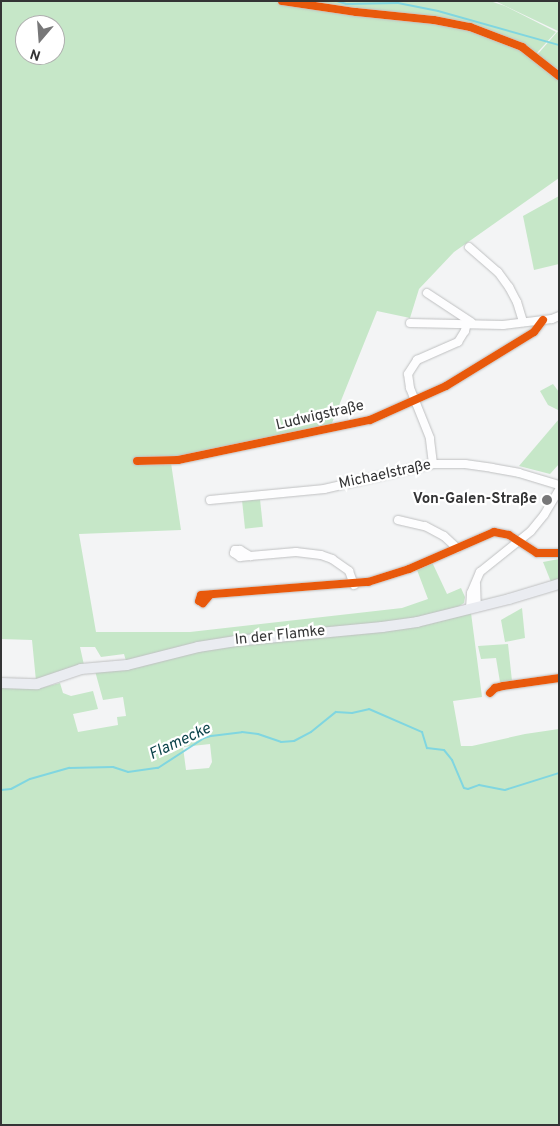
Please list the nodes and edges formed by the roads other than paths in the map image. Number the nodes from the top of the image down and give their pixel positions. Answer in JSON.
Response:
{"nodes":[{"id":1,"x":282,"y":1,"type":"edge"},
{"id":2,"x":559,"y":76,"type":"edge"},
{"id":3,"x":469,"y":247,"type":"dead end"},
{"id":4,"x":427,"y":293,"type":"dead end"},
{"id":5,"x":559,"y":316,"type":"edge"},
{"id":6,"x":544,"y":320,"type":"junction"},
{"id":7,"x":470,"y":322,"type":"junction"},
{"id":8,"x":523,"y":322,"type":"junction"},
{"id":9,"x":410,"y":323,"type":"dead end"},
{"id":10,"x":416,"y":399,"type":"junction"},
{"id":11,"x":137,"y":461,"type":"dead end"},
{"id":12,"x":434,"y":464,"type":"junction"},
{"id":13,"x":559,"y":486,"type":"edge"},
{"id":14,"x":559,"y":490,"type":"edge"},
{"id":15,"x":210,"y":500,"type":"dead end"},
{"id":16,"x":398,"y":520,"type":"dead end"},
{"id":17,"x":519,"y":541,"type":"junction"},
{"id":18,"x":457,"y":548,"type":"junction"},
{"id":19,"x":559,"y":553,"type":"edge"},
{"id":20,"x":250,"y":556,"type":"dead end"},
{"id":21,"x":559,"y":584,"type":"edge"},
{"id":22,"x":354,"y":585,"type":"junction"},
{"id":23,"x":210,"y":595,"type":"dead end"},
{"id":24,"x":473,"y":608,"type":"junction"},
{"id":25,"x":559,"y":678,"type":"edge"},
{"id":26,"x":1,"y":682,"type":"edge"},
{"id":27,"x":490,"y":693,"type":"dead end"}],
"edges":[{"from":1,"to":2,"type":"street"},
{"from":3,"to":8,"type":"street"},
{"from":4,"to":7,"type":"street"},
{"from":5,"to":6,"type":"street"},
{"from":6,"to":8,"type":"street"},
{"from":6,"to":10,"type":"street","name":"Ludwigstraße"},
{"from":7,"to":8,"type":"street"},
{"from":7,"to":9,"type":"street"},
{"from":7,"to":10,"type":"street"},
{"from":10,"to":11,"type":"street","name":"Ludwigstraße"},
{"from":10,"to":12,"type":"street"},
{"from":12,"to":13,"type":"street","name":"Michaelstraße"},
{"from":12,"to":15,"type":"street","name":"Michaelstraße"},
{"from":14,"to":17,"type":"street"},
{"from":16,"to":18,"type":"street"},
{"from":17,"to":18,"type":"street"},
{"from":17,"to":19,"type":"street"},
{"from":17,"to":24,"type":"street"},
{"from":18,"to":22,"type":"street"},
{"from":20,"to":22,"type":"street"},
{"from":21,"to":24,"type":"main road","name":"In der Flamke"},
{"from":22,"to":23,"type":"street"},
{"from":24,"to":26,"type":"main road","name":"In der Flamke"},
{"from":25,"to":27,"type":"street"}]}
